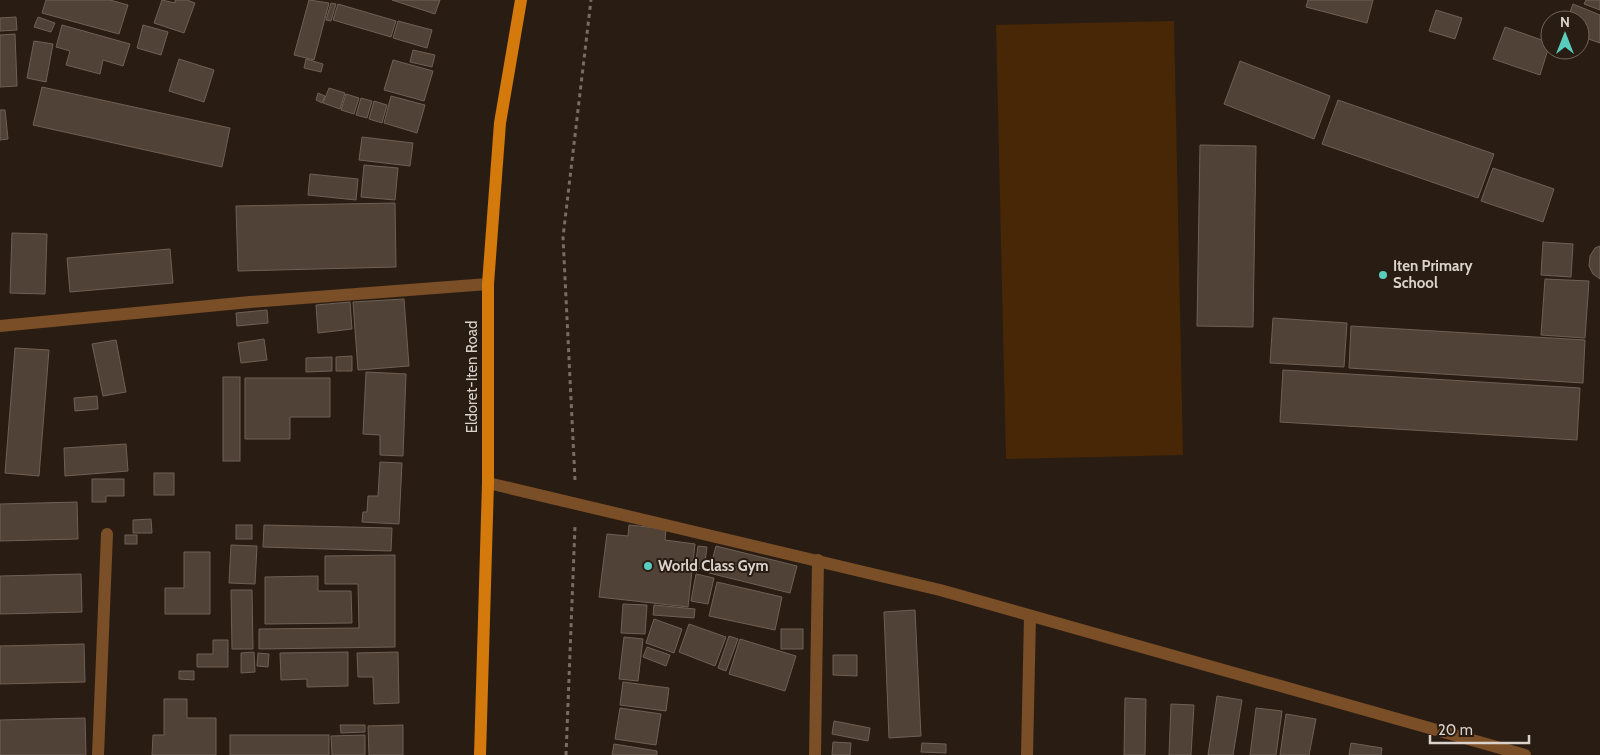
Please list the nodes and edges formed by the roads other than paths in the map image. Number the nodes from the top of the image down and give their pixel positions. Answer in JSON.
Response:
{"nodes":[{"id":1,"x":521,"y":0,"type":"edge"},
{"id":2,"x":488,"y":284,"type":"junction"},
{"id":3,"x":0,"y":326,"type":"edge"},
{"id":4,"x":488,"y":483,"type":"junction"},
{"id":5,"x":107,"y":534,"type":"dead end"},
{"id":6,"x":818,"y":560,"type":"junction"},
{"id":7,"x":1030,"y":616,"type":"junction"},
{"id":8,"x":98,"y":755,"type":"edge"},
{"id":9,"x":480,"y":755,"type":"edge"},
{"id":10,"x":815,"y":755,"type":"edge"},
{"id":11,"x":1027,"y":755,"type":"edge"},
{"id":12,"x":1525,"y":755,"type":"edge"}],
"edges":[{"from":1,"to":2,"type":"main road","name":"Eldoret-Iten Road"},
{"from":2,"to":3,"type":"street"},
{"from":2,"to":4,"type":"main road","name":"Eldoret-Iten Road"},
{"from":4,"to":6,"type":"street"},
{"from":4,"to":9,"type":"main road","name":"Eldoret-Iten Road"},
{"from":5,"to":8,"type":"street"},
{"from":6,"to":7,"type":"street"},
{"from":6,"to":10,"type":"street"},
{"from":7,"to":11,"type":"street"},
{"from":7,"to":12,"type":"street"}]}
